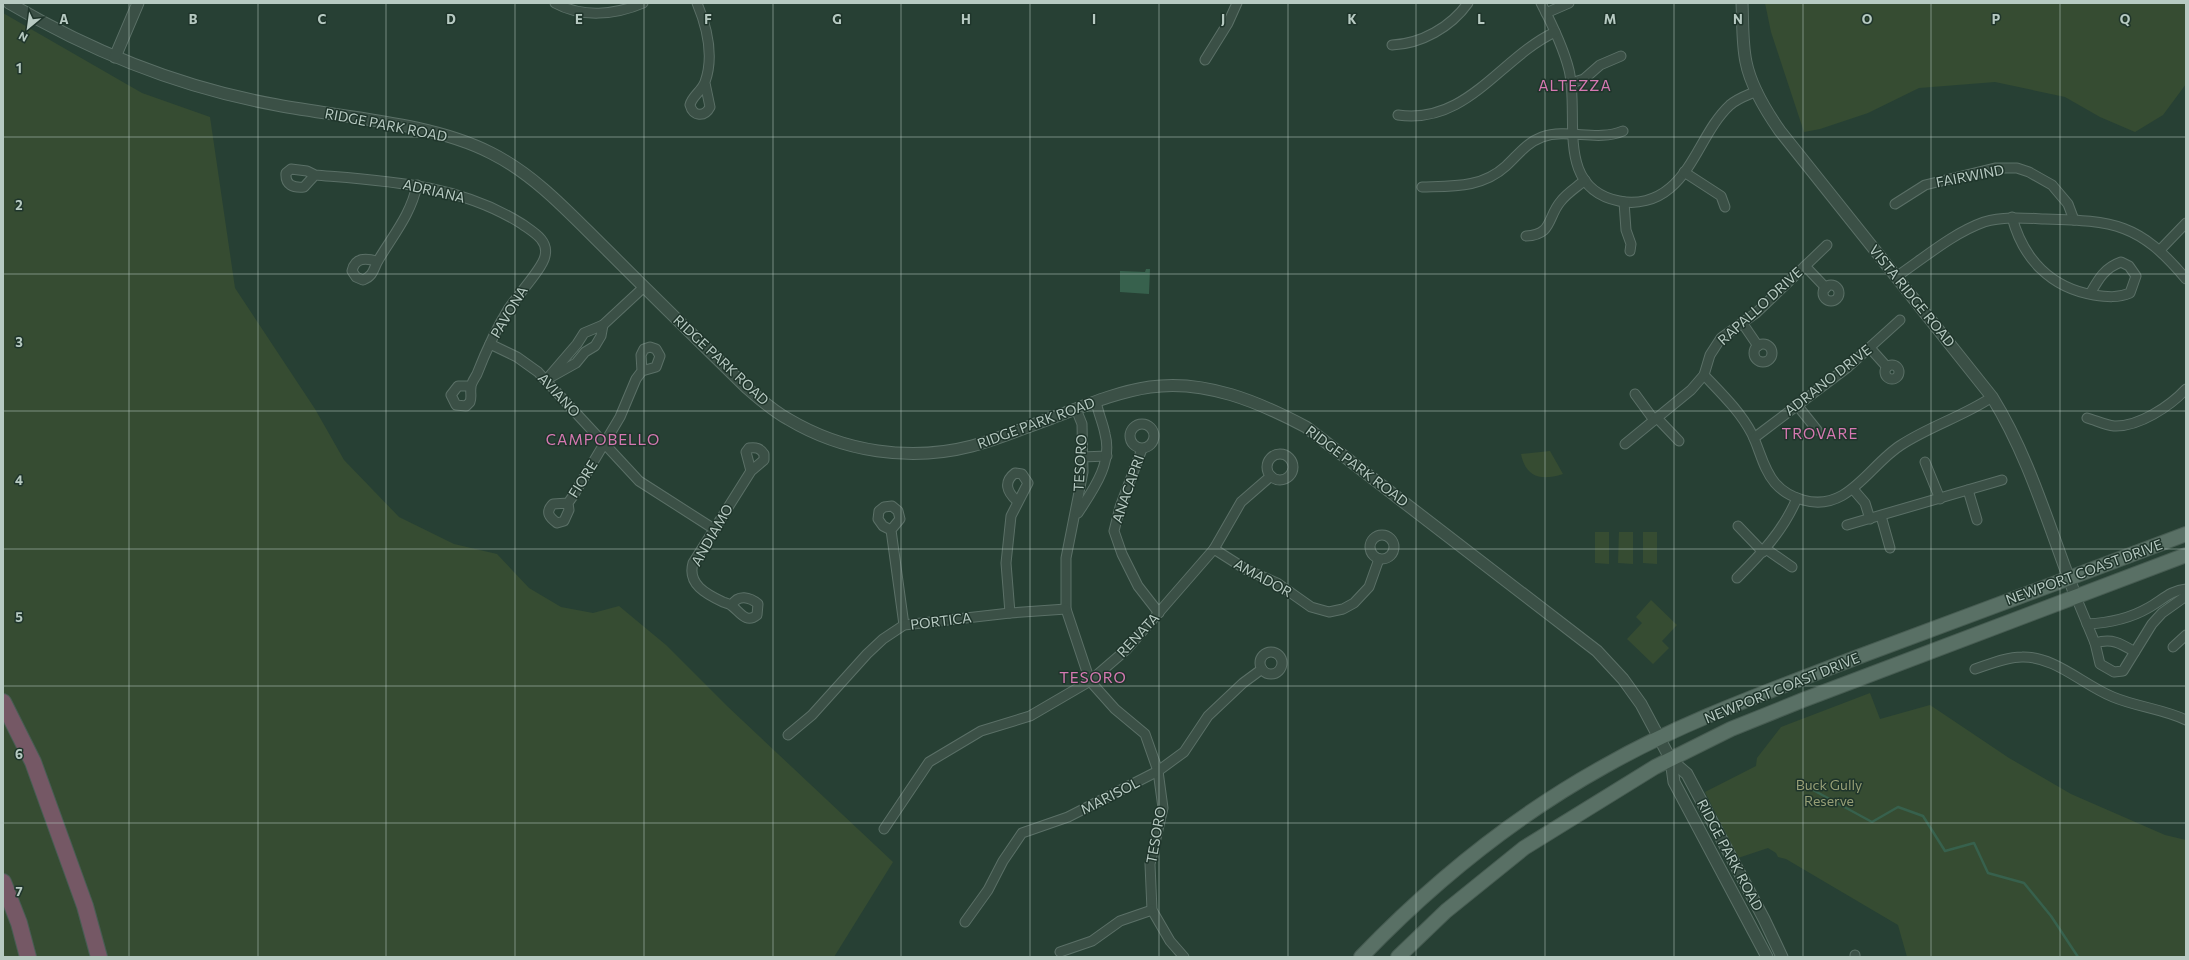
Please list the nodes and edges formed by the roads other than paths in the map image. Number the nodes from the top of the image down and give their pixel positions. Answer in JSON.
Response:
{"nodes":[{"id":1,"x":9,"y":3,"type":"edge"},
{"id":2,"x":138,"y":3,"type":"edge"},
{"id":3,"x":554,"y":3,"type":"edge"},
{"id":4,"x":643,"y":3,"type":"edge"},
{"id":5,"x":697,"y":3,"type":"edge"},
{"id":6,"x":1237,"y":3,"type":"edge"},
{"id":7,"x":1468,"y":3,"type":"edge"},
{"id":8,"x":1541,"y":3,"type":"edge"},
{"id":9,"x":1569,"y":3,"type":"edge"},
{"id":10,"x":1742,"y":3,"type":"edge"},
{"id":11,"x":1546,"y":13,"type":"junction"},
{"id":12,"x":1555,"y":32,"type":"junction"},
{"id":13,"x":1392,"y":45,"type":"dead end"},
{"id":14,"x":114,"y":56,"type":"junction"},
{"id":15,"x":1621,"y":56,"type":"dead end"},
{"id":16,"x":1205,"y":60,"type":"dead end"},
{"id":17,"x":705,"y":83,"type":"dead end"},
{"id":18,"x":1571,"y":83,"type":"junction"},
{"id":19,"x":1757,"y":91,"type":"junction"},
{"id":20,"x":1398,"y":115,"type":"dead end"},
{"id":21,"x":1624,"y":131,"type":"dead end"},
{"id":22,"x":1572,"y":135,"type":"junction"},
{"id":23,"x":1684,"y":172,"type":"junction"},
{"id":24,"x":315,"y":175,"type":"dead end"},
{"id":25,"x":1585,"y":180,"type":"junction"},
{"id":26,"x":417,"y":185,"type":"junction"},
{"id":27,"x":1422,"y":187,"type":"dead end"},
{"id":28,"x":1624,"y":202,"type":"junction"},
{"id":29,"x":1895,"y":204,"type":"dead end"},
{"id":30,"x":1724,"y":208,"type":"dead end"},
{"id":31,"x":2012,"y":218,"type":"junction"},
{"id":32,"x":2074,"y":220,"type":"junction"},
{"id":33,"x":2186,"y":223,"type":"edge"},
{"id":34,"x":1526,"y":236,"type":"dead end"},
{"id":35,"x":542,"y":240,"type":"joint"},
{"id":36,"x":1827,"y":245,"type":"dead end"},
{"id":37,"x":2160,"y":250,"type":"junction"},
{"id":38,"x":1630,"y":251,"type":"dead end"},
{"id":39,"x":378,"y":261,"type":"dead end"},
{"id":40,"x":1805,"y":266,"type":"junction"},
{"id":41,"x":1896,"y":277,"type":"junction"},
{"id":42,"x":2186,"y":279,"type":"edge"},
{"id":43,"x":644,"y":287,"type":"junction"},
{"id":44,"x":1826,"y":288,"type":"dead end"},
{"id":45,"x":2090,"y":294,"type":"junction"},
{"id":46,"x":1900,"y":320,"type":"dead end"},
{"id":47,"x":1743,"y":324,"type":"junction"},
{"id":48,"x":603,"y":325,"type":"junction"},
{"id":49,"x":490,"y":344,"type":"junction"},
{"id":50,"x":577,"y":344,"type":"junction"},
{"id":51,"x":1758,"y":346,"type":"dead end"},
{"id":52,"x":1870,"y":348,"type":"junction"},
{"id":53,"x":585,"y":352,"type":"junction"},
{"id":54,"x":1887,"y":367,"type":"dead end"},
{"id":55,"x":642,"y":371,"type":"dead end"},
{"id":56,"x":1704,"y":374,"type":"junction"},
{"id":57,"x":546,"y":380,"type":"junction"},
{"id":58,"x":471,"y":386,"type":"dead end"},
{"id":59,"x":2186,"y":389,"type":"edge"},
{"id":60,"x":1635,"y":394,"type":"dead end"},
{"id":61,"x":1992,"y":397,"type":"junction"},
{"id":62,"x":1096,"y":401,"type":"junction"},
{"id":63,"x":1798,"y":405,"type":"junction"},
{"id":64,"x":1076,"y":409,"type":"junction"},
{"id":65,"x":2086,"y":418,"type":"dead end"},
{"id":66,"x":1656,"y":419,"type":"junction"},
{"id":67,"x":1817,"y":430,"type":"dead end"},
{"id":68,"x":1754,"y":438,"type":"junction"},
{"id":69,"x":1679,"y":441,"type":"dead end"},
{"id":70,"x":605,"y":444,"type":"junction"},
{"id":71,"x":1625,"y":444,"type":"dead end"},
{"id":72,"x":1142,"y":449,"type":"dead end"},
{"id":73,"x":1107,"y":456,"type":"junction"},
{"id":74,"x":1082,"y":457,"type":"junction"},
{"id":75,"x":1925,"y":462,"type":"dead end"},
{"id":76,"x":750,"y":471,"type":"dead end"},
{"id":77,"x":1271,"y":476,"type":"dead end"},
{"id":78,"x":2002,"y":480,"type":"dead end"},
{"id":79,"x":1853,"y":489,"type":"junction"},
{"id":80,"x":1968,"y":490,"type":"junction"},
{"id":81,"x":1797,"y":498,"type":"junction"},
{"id":82,"x":1940,"y":499,"type":"junction"},
{"id":83,"x":1017,"y":501,"type":"dead end"},
{"id":84,"x":568,"y":503,"type":"dead end"},
{"id":85,"x":1881,"y":516,"type":"junction"},
{"id":86,"x":1076,"y":518,"type":"junction"},
{"id":87,"x":1870,"y":519,"type":"junction"},
{"id":88,"x":1977,"y":520,"type":"dead end"},
{"id":89,"x":1847,"y":525,"type":"dead end"},
{"id":90,"x":1738,"y":526,"type":"dead end"},
{"id":91,"x":714,"y":529,"type":"junction"},
{"id":92,"x":891,"y":530,"type":"dead end"},
{"id":93,"x":2186,"y":534,"type":"edge"},
{"id":94,"x":1214,"y":548,"type":"junction"},
{"id":95,"x":1890,"y":548,"type":"dead end"},
{"id":96,"x":1765,"y":550,"type":"junction"},
{"id":97,"x":2186,"y":555,"type":"edge"},
{"id":98,"x":1379,"y":559,"type":"dead end"},
{"id":99,"x":1792,"y":567,"type":"dead end"},
{"id":100,"x":1737,"y":578,"type":"dead end"},
{"id":101,"x":2069,"y":578,"type":"junction"},
{"id":102,"x":2186,"y":588,"type":"edge"},
{"id":103,"x":2186,"y":596,"type":"edge"},
{"id":104,"x":2076,"y":597,"type":"junction"},
{"id":105,"x":732,"y":605,"type":"dead end"},
{"id":106,"x":1066,"y":609,"type":"junction"},
{"id":107,"x":1010,"y":613,"type":"junction"},
{"id":108,"x":1159,"y":613,"type":"junction"},
{"id":109,"x":2087,"y":624,"type":"junction"},
{"id":110,"x":904,"y":625,"type":"junction"},
{"id":111,"x":2186,"y":635,"type":"edge"},
{"id":112,"x":2095,"y":643,"type":"junction"},
{"id":113,"x":2173,"y":647,"type":"dead end"},
{"id":114,"x":2135,"y":652,"type":"junction"},
{"id":115,"x":1262,"y":669,"type":"dead end"},
{"id":116,"x":1974,"y":669,"type":"dead end"},
{"id":117,"x":1090,"y":681,"type":"junction"},
{"id":118,"x":3,"y":702,"type":"edge"},
{"id":119,"x":2186,"y":720,"type":"edge"},
{"id":120,"x":788,"y":735,"type":"dead end"},
{"id":121,"x":1660,"y":739,"type":"junction"},
{"id":122,"x":1671,"y":760,"type":"junction"},
{"id":123,"x":1158,"y":771,"type":"junction"},
{"id":124,"x":884,"y":829,"type":"dead end"},
{"id":125,"x":3,"y":882,"type":"edge"},
{"id":126,"x":1152,"y":910,"type":"junction"},
{"id":127,"x":965,"y":922,"type":"dead end"},
{"id":128,"x":1060,"y":952,"type":"dead end"},
{"id":129,"x":28,"y":957,"type":"edge"},
{"id":130,"x":98,"y":957,"type":"edge"},
{"id":131,"x":1184,"y":957,"type":"edge"},
{"id":132,"x":1361,"y":957,"type":"edge"},
{"id":133,"x":1398,"y":957,"type":"edge"},
{"id":134,"x":1768,"y":957,"type":"edge"},
{"id":135,"x":1782,"y":957,"type":"edge"}],
"edges":[{"from":1,"to":14,"type":"street","name":"RIDGE PARK ROAD"},
{"from":2,"to":14,"type":"street"},
{"from":3,"to":4,"type":"street"},
{"from":5,"to":17,"type":"street"},
{"from":6,"to":16,"type":"street"},
{"from":7,"to":13,"type":"street"},
{"from":8,"to":11,"type":"street"},
{"from":9,"to":11,"type":"street"},
{"from":10,"to":19,"type":"street","name":"VISTA RIDGE ROAD"},
{"from":11,"to":12,"type":"street"},
{"from":12,"to":18,"type":"street"},
{"from":12,"to":20,"type":"street"},
{"from":14,"to":43,"type":"street","name":"RIDGE PARK ROAD"},
{"from":15,"to":18,"type":"street"},
{"from":18,"to":22,"type":"street"},
{"from":19,"to":23,"type":"street"},
{"from":19,"to":41,"type":"street","name":"VISTA RIDGE ROAD"},
{"from":21,"to":22,"type":"street"},
{"from":22,"to":25,"type":"street"},
{"from":22,"to":27,"type":"street"},
{"from":23,"to":28,"type":"street"},
{"from":23,"to":30,"type":"street"},
{"from":24,"to":26,"type":"street","name":"ADRIANA"},
{"from":25,"to":28,"type":"street"},
{"from":25,"to":34,"type":"street"},
{"from":26,"to":35,"type":"street","name":"ADRIANA"},
{"from":26,"to":39,"type":"street"},
{"from":28,"to":38,"type":"street"},
{"from":29,"to":32,"type":"street","name":"FAIRWIND"},
{"from":31,"to":32,"type":"street"},
{"from":31,"to":41,"type":"street"},
{"from":31,"to":45,"type":"street"},
{"from":32,"to":37,"type":"street"},
{"from":33,"to":37,"type":"street"},
{"from":35,"to":49,"type":"street","name":"PAVONA"},
{"from":36,"to":40,"type":"street","name":"RAPALLO DRIVE"},
{"from":37,"to":42,"type":"street"},
{"from":40,"to":44,"type":"street"},
{"from":40,"to":47,"type":"street","name":"RAPALLO DRIVE"},
{"from":41,"to":61,"type":"street","name":"VISTA RIDGE ROAD"},
{"from":43,"to":48,"type":"street"},
{"from":43,"to":64,"type":"street","name":"RIDGE PARK ROAD"},
{"from":45,"to":45,"type":"street"},
{"from":46,"to":52,"type":"street","name":"ADRANO DRIVE"},
{"from":47,"to":51,"type":"street"},
{"from":47,"to":56,"type":"street","name":"RAPALLO DRIVE"},
{"from":48,"to":50,"type":"street"},
{"from":48,"to":53,"type":"street"},
{"from":49,"to":57,"type":"street","name":"AVIANO"},
{"from":49,"to":58,"type":"street","name":"PAVONA"},
{"from":50,"to":53,"type":"street"},
{"from":50,"to":57,"type":"street"},
{"from":52,"to":54,"type":"street"},
{"from":52,"to":63,"type":"street","name":"ADRANO DRIVE"},
{"from":53,"to":57,"type":"street"},
{"from":55,"to":70,"type":"street","name":"FIORE"},
{"from":56,"to":66,"type":"street"},
{"from":56,"to":68,"type":"street"},
{"from":57,"to":70,"type":"street","name":"AVIANO"},
{"from":59,"to":65,"type":"street"},
{"from":60,"to":66,"type":"street"},
{"from":61,"to":79,"type":"street"},
{"from":61,"to":101,"type":"street","name":"VISTA RIDGE ROAD"},
{"from":62,"to":64,"type":"street","name":"RIDGE PARK ROAD"},
{"from":62,"to":73,"type":"street","name":"TESORO"},
{"from":62,"to":121,"type":"street","name":"RIDGE PARK ROAD"},
{"from":63,"to":67,"type":"street"},
{"from":63,"to":68,"type":"street","name":"ADRANO DRIVE"},
{"from":64,"to":74,"type":"street","name":"TESORO"},
{"from":66,"to":69,"type":"street"},
{"from":66,"to":71,"type":"street"},
{"from":68,"to":81,"type":"street"},
{"from":70,"to":84,"type":"street","name":"FIORE"},
{"from":70,"to":91,"type":"street","name":"AVIANO"},
{"from":72,"to":108,"type":"street","name":"ANACAPRI"},
{"from":73,"to":74,"type":"street"},
{"from":73,"to":86,"type":"street","name":"TESORO"},
{"from":74,"to":86,"type":"street","name":"TESORO"},
{"from":75,"to":82,"type":"street"},
{"from":76,"to":91,"type":"street","name":"ANDIAMO"},
{"from":77,"to":94,"type":"street","name":"RENATA"},
{"from":78,"to":80,"type":"street"},
{"from":79,"to":81,"type":"street"},
{"from":79,"to":87,"type":"street"},
{"from":80,"to":82,"type":"street"},
{"from":80,"to":88,"type":"street"},
{"from":81,"to":96,"type":"street"},
{"from":82,"to":85,"type":"street"},
{"from":83,"to":107,"type":"street"},
{"from":85,"to":87,"type":"street"},
{"from":85,"to":95,"type":"street"},
{"from":86,"to":106,"type":"street","name":"TESORO"},
{"from":87,"to":89,"type":"street"},
{"from":90,"to":96,"type":"street"},
{"from":91,"to":105,"type":"street","name":"ANDIAMO"},
{"from":92,"to":110,"type":"street"},
{"from":93,"to":101,"type":"main road","name":"NEWPORT COAST DRIVE"},
{"from":94,"to":98,"type":"street","name":"AMADOR"},
{"from":94,"to":108,"type":"street","name":"RENATA"},
{"from":96,"to":99,"type":"street"},
{"from":96,"to":100,"type":"street"},
{"from":97,"to":104,"type":"main road","name":"NEWPORT COAST DRIVE"},
{"from":101,"to":104,"type":"street","name":"VISTA RIDGE ROAD"},
{"from":101,"to":121,"type":"main road","name":"NEWPORT COAST DRIVE"},
{"from":102,"to":109,"type":"street"},
{"from":103,"to":114,"type":"street"},
{"from":104,"to":109,"type":"street"},
{"from":104,"to":122,"type":"main road","name":"NEWPORT COAST DRIVE"},
{"from":106,"to":107,"type":"street","name":"PORTICA"},
{"from":106,"to":117,"type":"street","name":"TESORO"},
{"from":107,"to":110,"type":"street","name":"PORTICA"},
{"from":108,"to":117,"type":"street","name":"RENATA"},
{"from":109,"to":112,"type":"street"},
{"from":110,"to":120,"type":"street","name":"PORTICA"},
{"from":111,"to":113,"type":"street"},
{"from":112,"to":114,"type":"street"},
{"from":112,"to":114,"type":"street"},
{"from":115,"to":123,"type":"street","name":"MARISOL"},
{"from":116,"to":119,"type":"street"},
{"from":117,"to":123,"type":"street","name":"TESORO"},
{"from":117,"to":124,"type":"street","name":"RENATA"},
{"from":118,"to":130,"type":"highway"},
{"from":121,"to":122,"type":"street","name":"RIDGE PARK ROAD"},
{"from":121,"to":132,"type":"main road","name":"NEWPORT COAST DRIVE"},
{"from":122,"to":133,"type":"main road","name":"NEWPORT COAST DRIVE"},
{"from":122,"to":134,"type":"street","name":"RIDGE PARK ROAD"},
{"from":122,"to":135,"type":"street","name":"RIDGE PARK ROAD"},
{"from":123,"to":126,"type":"street","name":"TESORO"},
{"from":123,"to":127,"type":"street","name":"MARISOL"},
{"from":125,"to":129,"type":"highway"},
{"from":126,"to":128,"type":"street"},
{"from":126,"to":131,"type":"street","name":"TESORO"}]}
